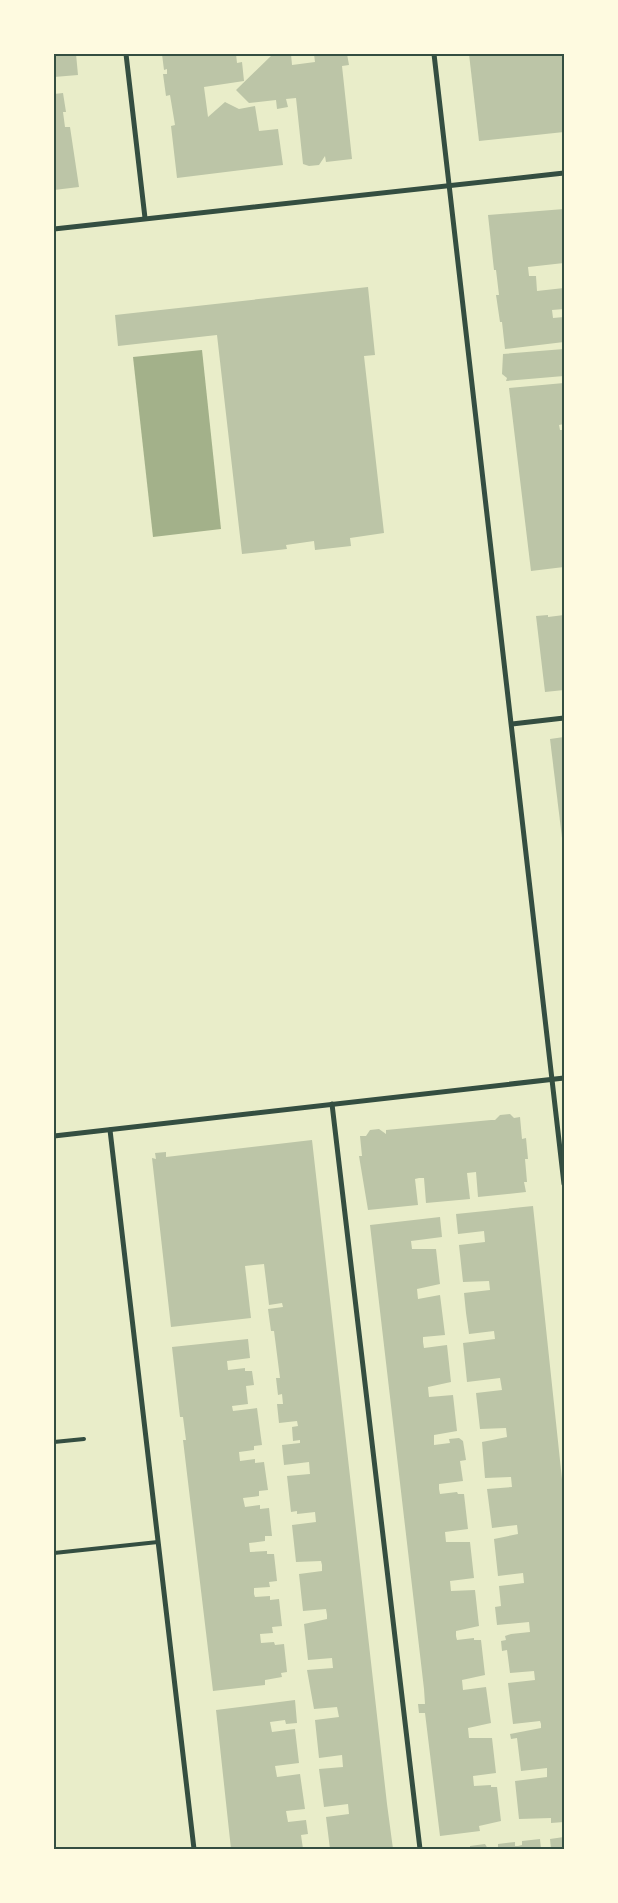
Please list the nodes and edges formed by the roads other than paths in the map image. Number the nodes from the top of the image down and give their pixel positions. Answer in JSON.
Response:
{"nodes":[{"id":1,"x":126,"y":54,"type":"edge"},
{"id":2,"x":434,"y":54,"type":"edge"},
{"id":3,"x":564,"y":173,"type":"edge"},
{"id":4,"x":450,"y":185,"type":"junction"},
{"id":5,"x":145,"y":218,"type":"junction"},
{"id":6,"x":54,"y":230,"type":"edge"},
{"id":7,"x":564,"y":718,"type":"edge"},
{"id":8,"x":512,"y":724,"type":"junction"},
{"id":9,"x":564,"y":1078,"type":"edge"},
{"id":10,"x":552,"y":1079,"type":"junction"},
{"id":11,"x":332,"y":1104,"type":"junction"},
{"id":12,"x":110,"y":1130,"type":"junction"},
{"id":13,"x":54,"y":1136,"type":"edge"},
{"id":14,"x":564,"y":1184,"type":"edge"},
{"id":15,"x":84,"y":1439,"type":"dead end"},
{"id":16,"x":54,"y":1442,"type":"edge"},
{"id":17,"x":158,"y":1542,"type":"junction"},
{"id":18,"x":54,"y":1554,"type":"edge"},
{"id":19,"x":194,"y":1849,"type":"edge"},
{"id":20,"x":420,"y":1849,"type":"edge"}],
"edges":[{"from":1,"to":5,"type":"street"},
{"from":2,"to":4,"type":"street"},
{"from":3,"to":4,"type":"street"},
{"from":4,"to":5,"type":"street"},
{"from":4,"to":8,"type":"street"},
{"from":5,"to":6,"type":"street"},
{"from":7,"to":8,"type":"street"},
{"from":8,"to":10,"type":"street"},
{"from":9,"to":10,"type":"street"},
{"from":10,"to":11,"type":"street"},
{"from":10,"to":14,"type":"street"},
{"from":11,"to":12,"type":"street"},
{"from":11,"to":20,"type":"street"},
{"from":12,"to":13,"type":"street"},
{"from":12,"to":17,"type":"street"},
{"from":15,"to":16,"type":"lane"},
{"from":17,"to":18,"type":"lane"},
{"from":17,"to":19,"type":"street"}]}
